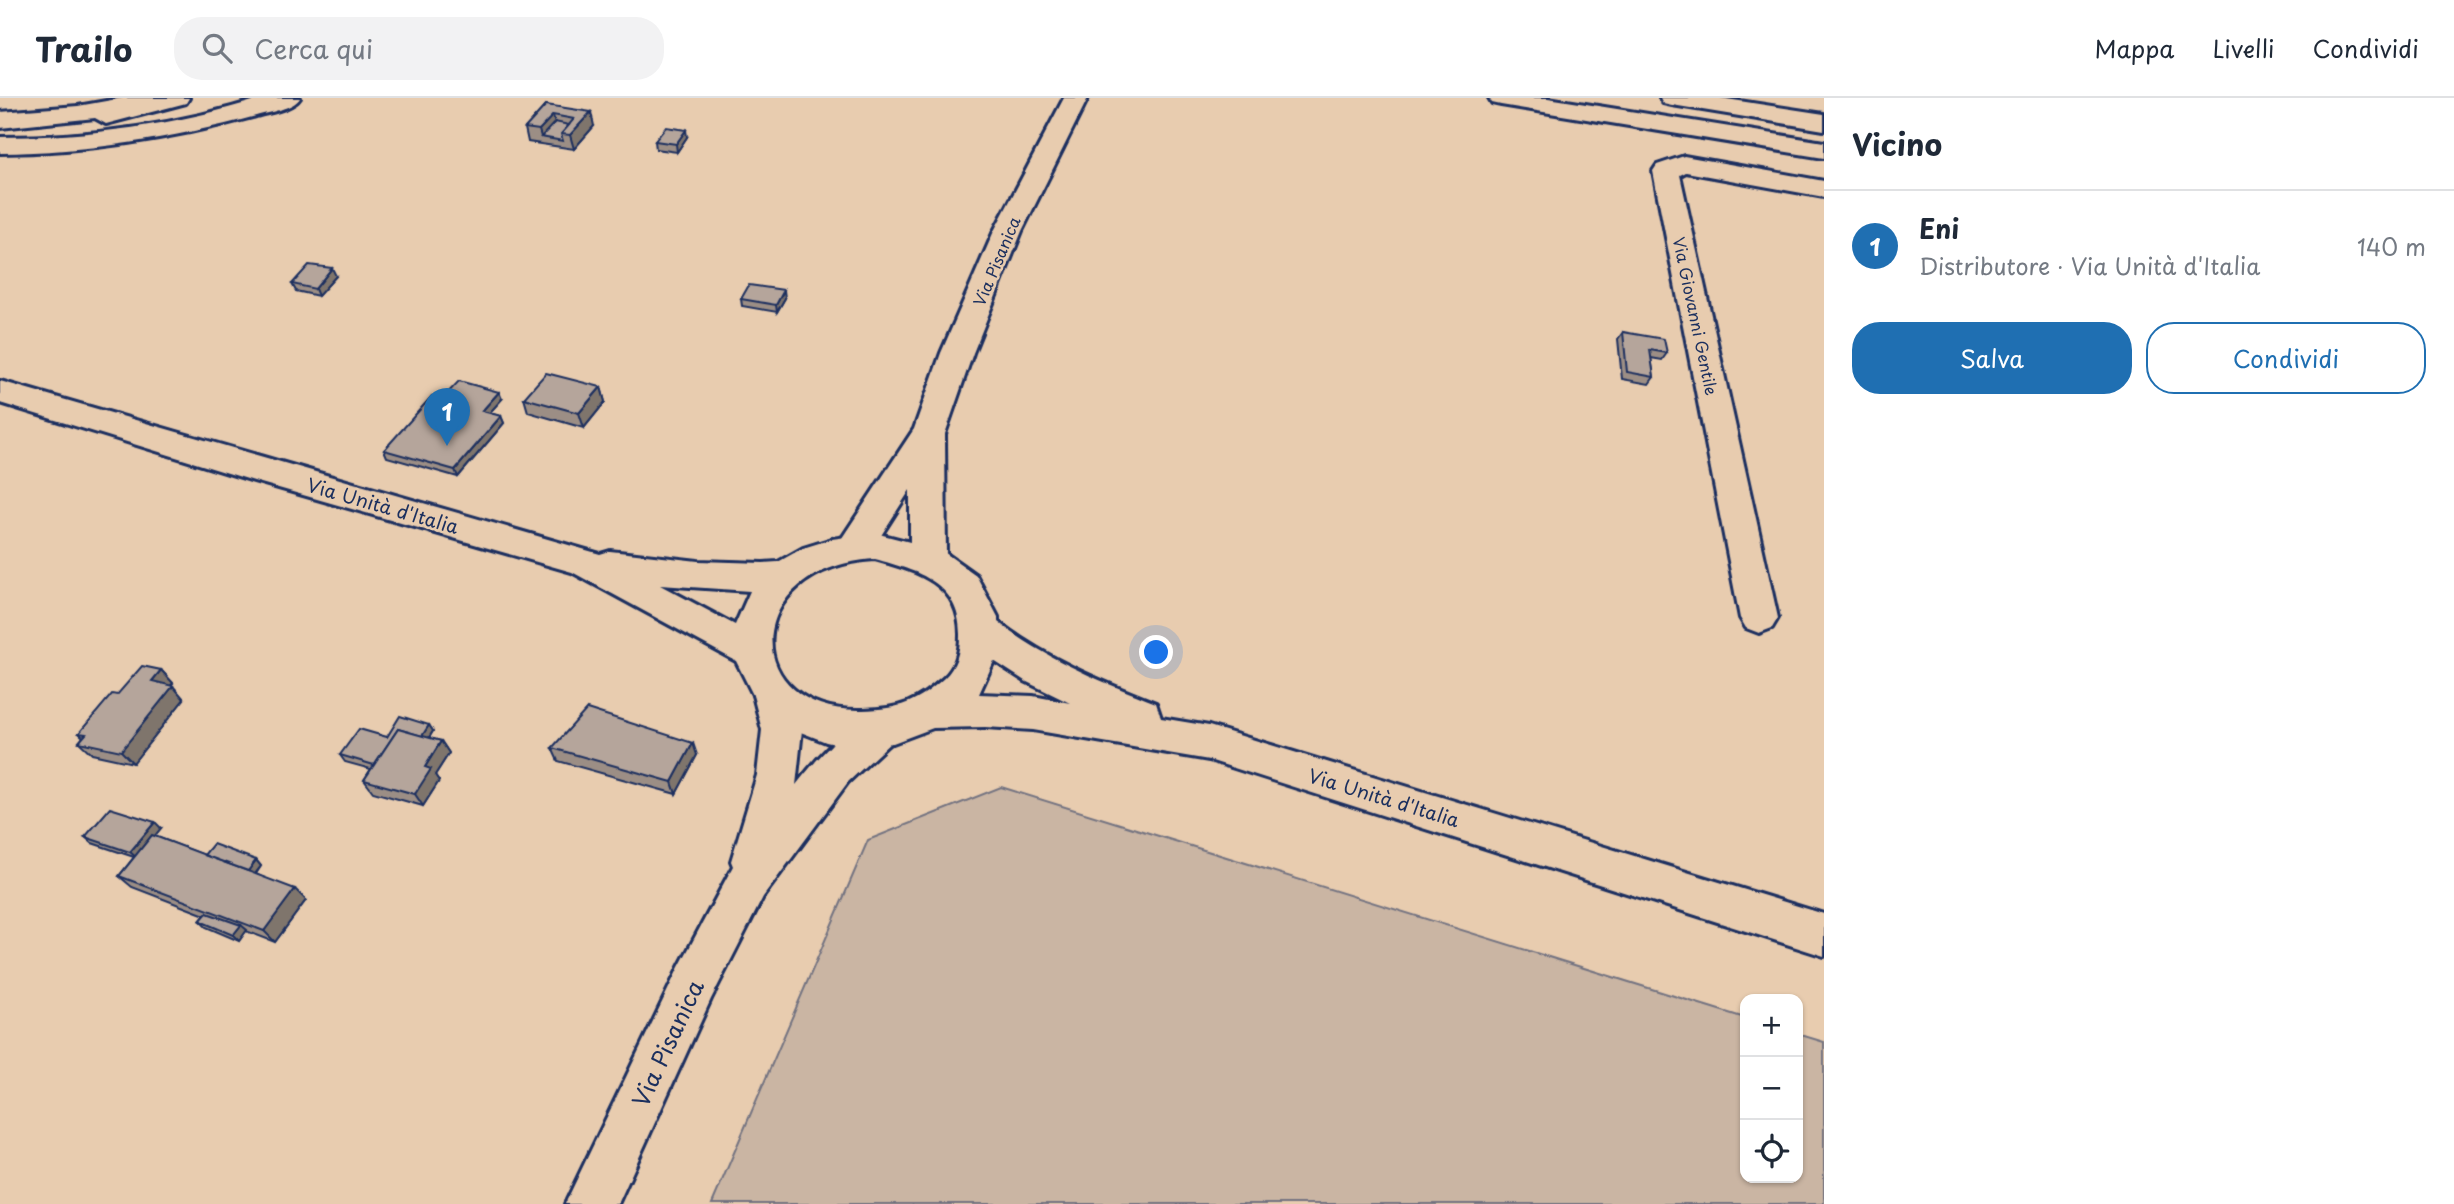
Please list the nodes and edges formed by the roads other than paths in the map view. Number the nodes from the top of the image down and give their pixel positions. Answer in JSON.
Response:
{"nodes":[{"id":1,"x":154,"y":98,"type":"edge"},
{"id":2,"x":177,"y":98,"type":"edge"},
{"id":3,"x":288,"y":98,"type":"edge"},
{"id":4,"x":1076,"y":98,"type":"edge"},
{"id":5,"x":1501,"y":98,"type":"edge"},
{"id":6,"x":1672,"y":98,"type":"edge"},
{"id":7,"x":0,"y":120,"type":"edge"},
{"id":8,"x":1824,"y":122,"type":"edge"},
{"id":9,"x":0,"y":128,"type":"edge"},
{"id":10,"x":0,"y":145,"type":"edge"},
{"id":11,"x":1824,"y":150,"type":"edge"},
{"id":12,"x":1824,"y":189,"type":"edge"},
{"id":13,"x":0,"y":392,"type":"edge"},
{"id":14,"x":930,"y":431,"type":"junction"},
{"id":15,"x":855,"y":547,"type":"junction"},
{"id":16,"x":928,"y":559,"type":"junction"},
{"id":17,"x":584,"y":562,"type":"junction"},
{"id":18,"x":785,"y":575,"type":"junction"},
{"id":19,"x":1759,"y":618,"type":"dead end"},
{"id":20,"x":983,"y":631,"type":"junction"},
{"id":21,"x":751,"y":651,"type":"junction"},
{"id":22,"x":773,"y":695,"type":"junction"},
{"id":23,"x":934,"y":712,"type":"junction"},
{"id":24,"x":878,"y":729,"type":"junction"},
{"id":25,"x":1209,"y":743,"type":"junction"},
{"id":26,"x":747,"y":883,"type":"junction"},
{"id":27,"x":1824,"y":935,"type":"edge"},
{"id":28,"x":591,"y":1204,"type":"edge"}],
"edges":[{"from":1,"to":7,"type":"main road"},
{"from":2,"to":9,"type":"main road"},
{"from":3,"to":10,"type":"main road"},
{"from":4,"to":14,"type":"main road","name":"Via Pisanica"},
{"from":5,"to":11,"type":"main road"},
{"from":6,"to":8,"type":"main road"},
{"from":12,"to":19,"type":"main road","name":"Via Giovanni Gentile"},
{"from":13,"to":17,"type":"main road","name":"Via Unità d'Italia"},
{"from":14,"to":15,"type":"main road","name":"Via Pisanica"},
{"from":14,"to":16,"type":"main road","name":"Via Pisanica"},
{"from":15,"to":16,"type":"main road"},
{"from":15,"to":18,"type":"main road"},
{"from":16,"to":20,"type":"main road"},
{"from":17,"to":18,"type":"main road"},
{"from":17,"to":21,"type":"main road","name":"Via Unità d'Italia"},
{"from":18,"to":21,"type":"main road"},
{"from":20,"to":23,"type":"main road"},
{"from":20,"to":25,"type":"main road"},
{"from":21,"to":22,"type":"main road"},
{"from":22,"to":24,"type":"main road"},
{"from":22,"to":26,"type":"main road","name":"Via Pisanica"},
{"from":23,"to":24,"type":"main road"},
{"from":23,"to":25,"type":"main road","name":"Via Unità d'Italia"},
{"from":24,"to":26,"type":"main road","name":"Via Pisanica"},
{"from":25,"to":27,"type":"main road","name":"Via Unità d'Italia"},
{"from":26,"to":28,"type":"main road","name":"Via Pisanica"}]}
